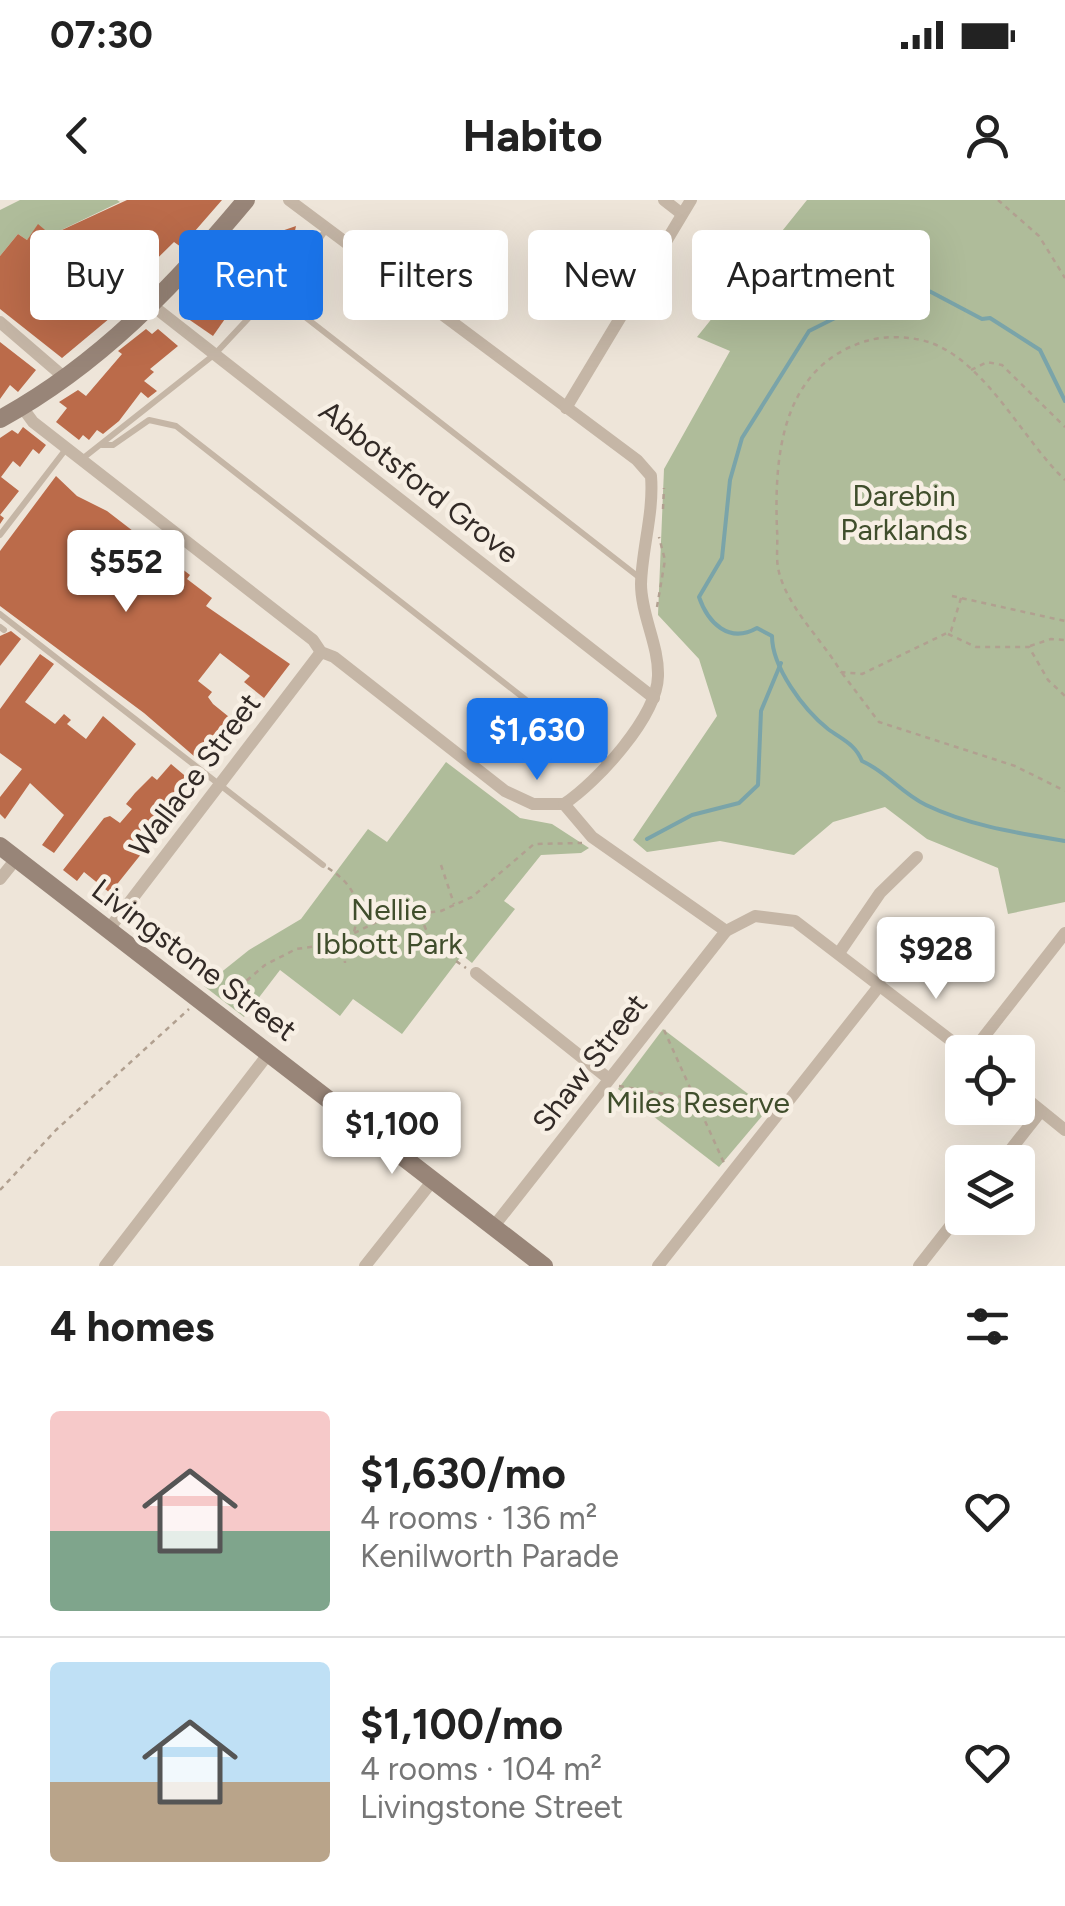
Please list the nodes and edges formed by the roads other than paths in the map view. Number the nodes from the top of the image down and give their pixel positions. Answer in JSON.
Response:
{"nodes":[{"id":1,"x":246,"y":200,"type":"edge"},
{"id":2,"x":289,"y":200,"type":"edge"},
{"id":3,"x":664,"y":200,"type":"edge"},
{"id":4,"x":691,"y":200,"type":"edge"},
{"id":5,"x":682,"y":214,"type":"junction"},
{"id":6,"x":327,"y":228,"type":"junction"},
{"id":7,"x":323,"y":234,"type":"edge"},
{"id":8,"x":159,"y":298,"type":"edge"},
{"id":9,"x":159,"y":311,"type":"edge"},
{"id":10,"x":135,"y":320,"type":"edge"},
{"id":11,"x":247,"y":320,"type":"edge"},
{"id":12,"x":310,"y":320,"type":"edge"},
{"id":13,"x":0,"y":322,"type":"edge"},
{"id":14,"x":215,"y":354,"type":"junction"},
{"id":15,"x":65,"y":378,"type":"junction"},
{"id":16,"x":22,"y":407,"type":"junction"},
{"id":17,"x":566,"y":408,"type":"junction"},
{"id":18,"x":0,"y":418,"type":"edge"},
{"id":19,"x":101,"y":444,"type":"junction"},
{"id":20,"x":67,"y":448,"type":"junction"},
{"id":21,"x":82,"y":459,"type":"junction"},
{"id":22,"x":0,"y":535,"type":"edge"},
{"id":23,"x":641,"y":578,"type":"junction"},
{"id":24,"x":0,"y":614,"type":"edge"},
{"id":25,"x":321,"y":652,"type":"junction"},
{"id":26,"x":654,"y":698,"type":"junction"},
{"id":27,"x":608,"y":764,"type":"junction"},
{"id":28,"x":220,"y":784,"type":"junction"},
{"id":29,"x":564,"y":804,"type":"junction"},
{"id":30,"x":0,"y":846,"type":"edge"},
{"id":31,"x":917,"y":857,"type":"dead end"},
{"id":32,"x":16,"y":859,"type":"junction"},
{"id":33,"x":323,"y":864,"type":"road end"},
{"id":34,"x":0,"y":880,"type":"edge"},
{"id":35,"x":108,"y":929,"type":"junction"},
{"id":36,"x":726,"y":931,"type":"junction"},
{"id":37,"x":1065,"y":933,"type":"edge"},
{"id":38,"x":839,"y":953,"type":"junction"},
{"id":39,"x":476,"y":973,"type":"road end"},
{"id":40,"x":880,"y":985,"type":"junction"},
{"id":41,"x":946,"y":1035,"type":"edge"},
{"id":42,"x":983,"y":1035,"type":"edge"},
{"id":43,"x":269,"y":1053,"type":"junction"},
{"id":44,"x":614,"y":1083,"type":"junction"},
{"id":45,"x":1035,"y":1105,"type":"edge"},
{"id":46,"x":1042,"y":1111,"type":"junction"},
{"id":47,"x":1065,"y":1130,"type":"edge"},
{"id":48,"x":1015,"y":1145,"type":"edge"},
{"id":49,"x":434,"y":1180,"type":"junction"},
{"id":50,"x":494,"y":1226,"type":"junction"},
{"id":51,"x":945,"y":1233,"type":"edge"},
{"id":52,"x":105,"y":1266,"type":"edge"},
{"id":53,"x":365,"y":1266,"type":"edge"},
{"id":54,"x":544,"y":1266,"type":"edge"},
{"id":55,"x":658,"y":1266,"type":"edge"},
{"id":56,"x":919,"y":1266,"type":"edge"}],
"edges":[{"from":1,"to":8,"type":"main road"},
{"from":2,"to":6,"type":"street"},
{"from":3,"to":5,"type":"street"},
{"from":4,"to":5,"type":"street"},
{"from":5,"to":17,"type":"street"},
{"from":6,"to":7,"type":"lane"},
{"from":6,"to":17,"type":"street"},
{"from":9,"to":14,"type":"street","name":"Abbotsford Grove"},
{"from":10,"to":15,"type":"main road"},
{"from":11,"to":14,"type":"lane"},
{"from":12,"to":23,"type":"lane"},
{"from":13,"to":15,"type":"street"},
{"from":14,"to":19,"type":"lane"},
{"from":14,"to":26,"type":"street","name":"Abbotsford Grove"},
{"from":15,"to":16,"type":"main road"},
{"from":16,"to":18,"type":"main road"},
{"from":16,"to":20,"type":"street"},
{"from":17,"to":23,"type":"street"},
{"from":19,"to":21,"type":"lane"},
{"from":19,"to":27,"type":"lane"},
{"from":20,"to":21,"type":"street"},
{"from":20,"to":22,"type":"lane"},
{"from":21,"to":25,"type":"street"},
{"from":23,"to":26,"type":"street"},
{"from":24,"to":28,"type":"lane"},
{"from":25,"to":28,"type":"street","name":"Wallace Street"},
{"from":25,"to":29,"type":"street"},
{"from":26,"to":27,"type":"street"},
{"from":27,"to":29,"type":"street"},
{"from":28,"to":33,"type":"lane"},
{"from":28,"to":35,"type":"street","name":"Wallace Street"},
{"from":29,"to":36,"type":"street"},
{"from":30,"to":32,"type":"main road","name":"Livingstone Street"},
{"from":31,"to":38,"type":"street"},
{"from":32,"to":34,"type":"street"},
{"from":32,"to":35,"type":"main road","name":"Livingstone Street"},
{"from":35,"to":43,"type":"main road","name":"Livingstone Street"},
{"from":36,"to":38,"type":"street"},
{"from":36,"to":44,"type":"street","name":"Shaw Street"},
{"from":37,"to":42,"type":"street"},
{"from":38,"to":40,"type":"street"},
{"from":39,"to":44,"type":"street"},
{"from":40,"to":41,"type":"street"},
{"from":40,"to":55,"type":"street"},
{"from":43,"to":49,"type":"main road","name":"Livingstone Street"},
{"from":43,"to":52,"type":"street"},
{"from":44,"to":50,"type":"street","name":"Shaw Street"},
{"from":45,"to":46,"type":"street"},
{"from":46,"to":47,"type":"street"},
{"from":46,"to":48,"type":"street"},
{"from":49,"to":50,"type":"main road","name":"Livingstone Street"},
{"from":49,"to":53,"type":"street"},
{"from":50,"to":54,"type":"main road","name":"Livingstone Street"},
{"from":51,"to":56,"type":"street"}]}
